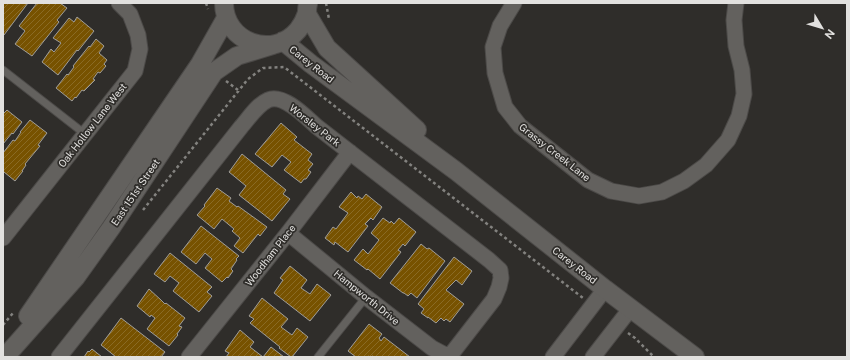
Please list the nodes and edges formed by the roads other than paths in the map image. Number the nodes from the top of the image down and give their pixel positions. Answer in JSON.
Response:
{"nodes":[{"id":1,"x":119,"y":3,"type":"edge"},
{"id":2,"x":514,"y":3,"type":"edge"},
{"id":3,"x":736,"y":3,"type":"edge"},
{"id":4,"x":224,"y":7,"type":"edge"},
{"id":5,"x":307,"y":8,"type":"edge"},
{"id":6,"x":278,"y":43,"type":"junction"},
{"id":7,"x":3,"y":70,"type":"edge"},
{"id":8,"x":85,"y":134,"type":"junction"},
{"id":9,"x":350,"y":152,"type":"junction"},
{"id":10,"x":456,"y":171,"type":"junction"},
{"id":11,"x":6,"y":228,"type":"edge"},
{"id":12,"x":288,"y":233,"type":"junction"},
{"id":13,"x":605,"y":288,"type":"junction"},
{"id":14,"x":366,"y":297,"type":"junction"},
{"id":15,"x":631,"y":308,"type":"junction"},
{"id":16,"x":3,"y":353,"type":"edge"},
{"id":17,"x":5,"y":357,"type":"edge"},
{"id":18,"x":59,"y":357,"type":"edge"},
{"id":19,"x":189,"y":357,"type":"edge"},
{"id":20,"x":318,"y":357,"type":"edge"},
{"id":21,"x":449,"y":357,"type":"edge"},
{"id":22,"x":552,"y":357,"type":"edge"},
{"id":23,"x":592,"y":357,"type":"edge"},
{"id":24,"x":695,"y":357,"type":"edge"}],
"edges":[{"from":1,"to":8,"type":"street","name":"Oak Hollow Lane West"},
{"from":2,"to":3,"type":"street","name":"Grassy Creek Lane"},
{"from":4,"to":6,"type":"street"},
{"from":4,"to":16,"type":"street","name":"East 151st Street"},
{"from":5,"to":6,"type":"street"},
{"from":5,"to":10,"type":"street","name":"Carey Road"},
{"from":6,"to":10,"type":"street","name":"Carey Road"},
{"from":6,"to":17,"type":"street","name":"East 151st Street"},
{"from":7,"to":8,"type":"lane"},
{"from":8,"to":11,"type":"street","name":"Oak Hollow Lane West"},
{"from":9,"to":12,"type":"street","name":"Woodham Place"},
{"from":9,"to":18,"type":"street","name":"Worsley Park"},
{"from":9,"to":21,"type":"street","name":"Worsley Park"},
{"from":10,"to":13,"type":"street","name":"Carey Road"},
{"from":12,"to":14,"type":"street","name":"Hampworth Drive"},
{"from":12,"to":19,"type":"street","name":"Woodham Place"},
{"from":13,"to":15,"type":"street","name":"Carey Road"},
{"from":13,"to":22,"type":"street"},
{"from":14,"to":20,"type":"lane"},
{"from":14,"to":21,"type":"street","name":"Hampworth Drive"},
{"from":15,"to":23,"type":"street"},
{"from":15,"to":24,"type":"street","name":"Carey Road"}]}
